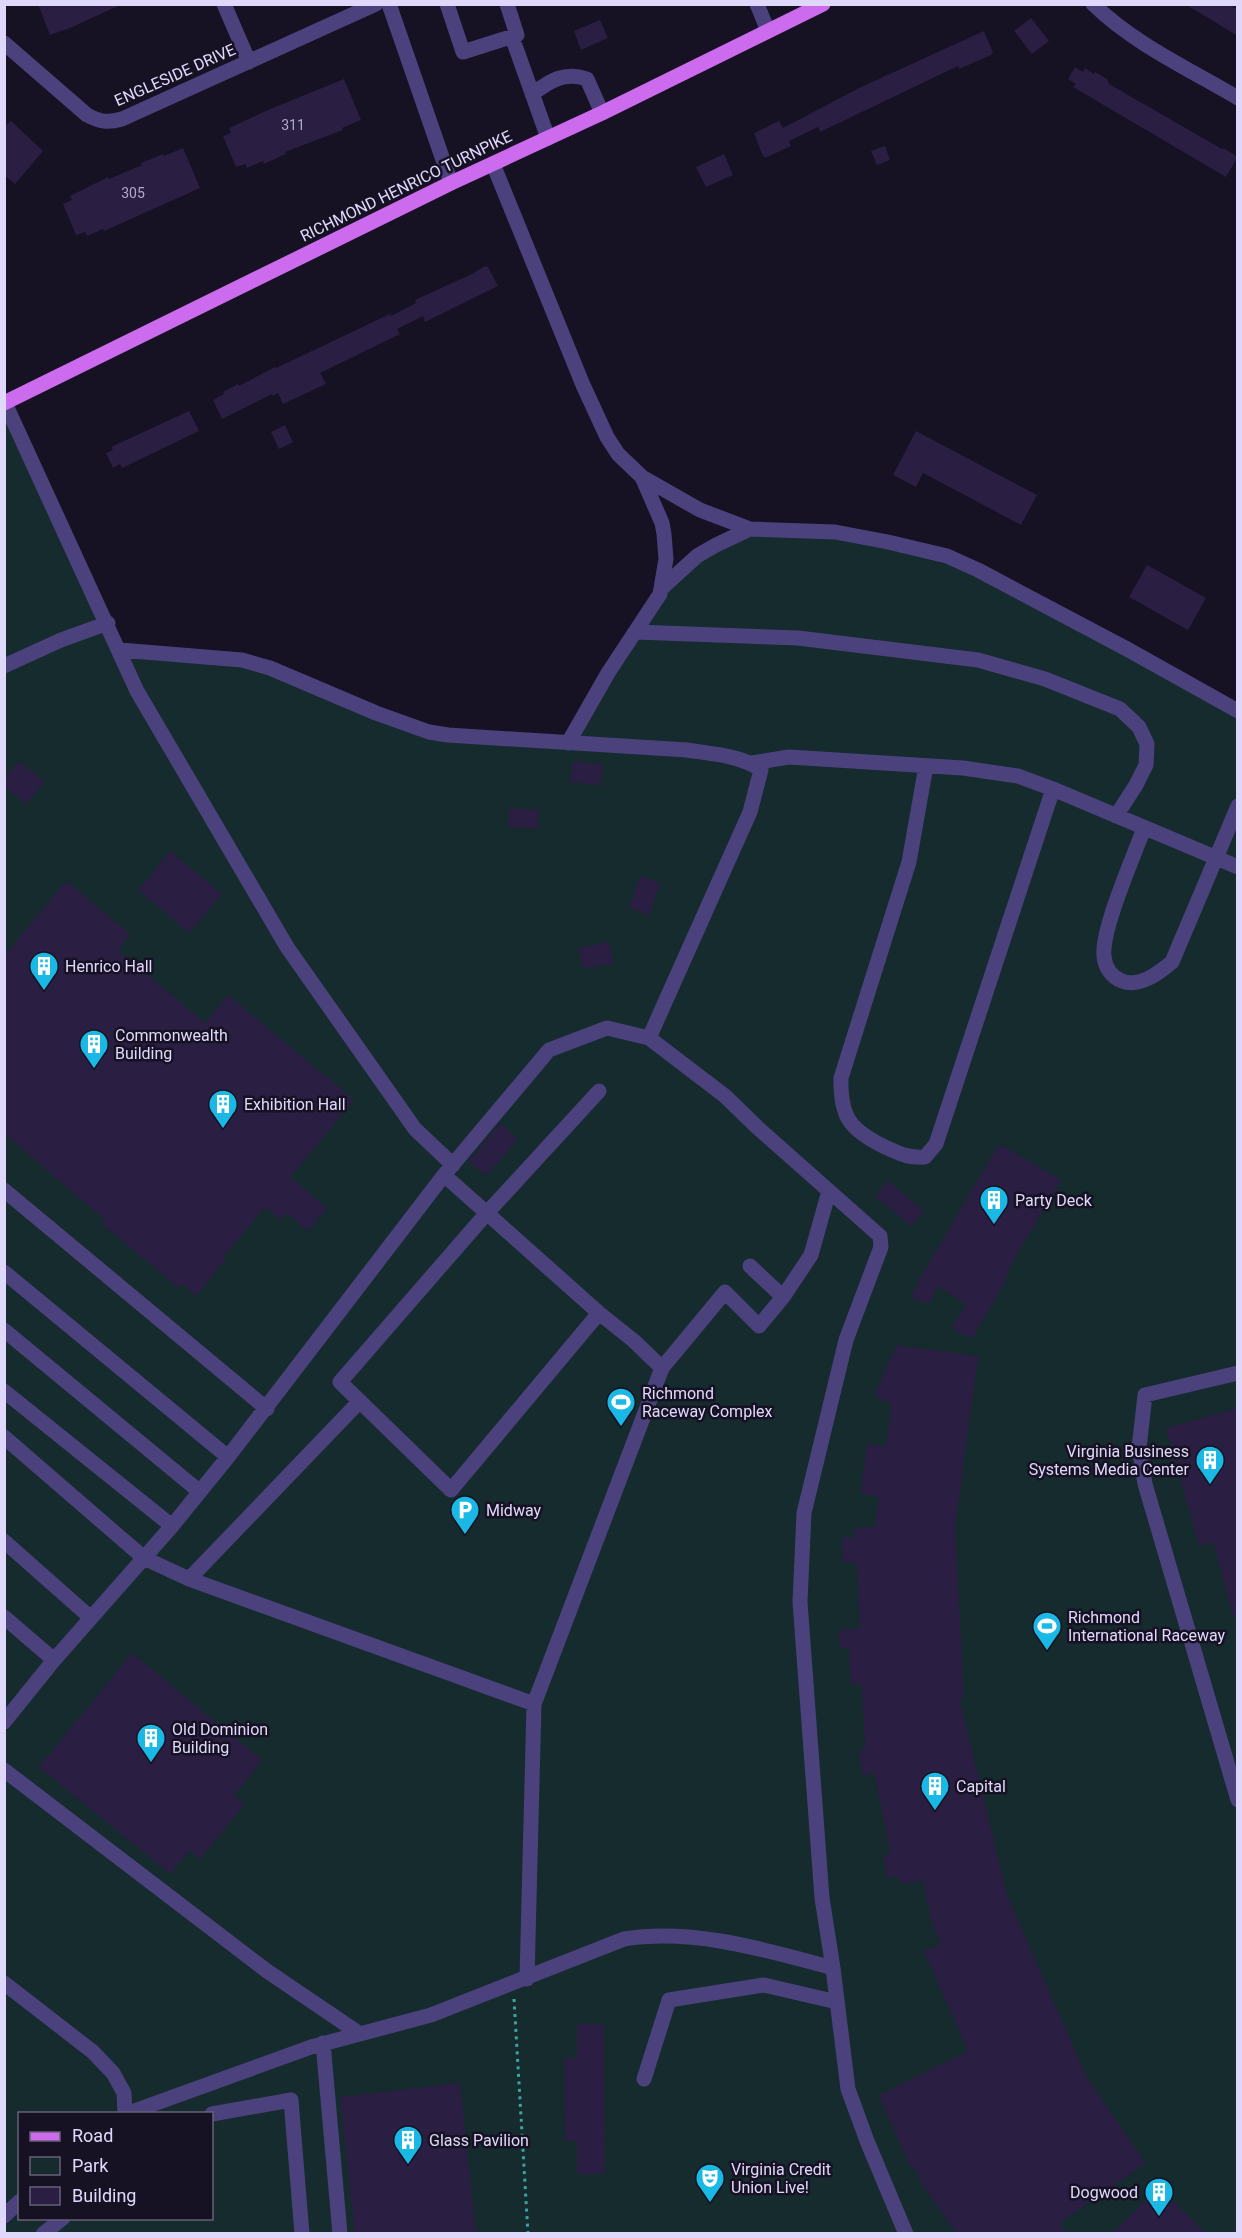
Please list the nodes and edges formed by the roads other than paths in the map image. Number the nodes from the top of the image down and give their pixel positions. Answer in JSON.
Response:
{"nodes":[{"id":1,"x":224,"y":4,"type":"edge"},
{"id":2,"x":376,"y":4,"type":"edge"},
{"id":3,"x":389,"y":4,"type":"edge"},
{"id":4,"x":447,"y":4,"type":"edge"},
{"id":5,"x":507,"y":4,"type":"edge"},
{"id":6,"x":757,"y":4,"type":"edge"},
{"id":7,"x":823,"y":4,"type":"edge"},
{"id":8,"x":1093,"y":4,"type":"edge"},
{"id":9,"x":768,"y":31,"type":"junction"},
{"id":10,"x":512,"y":37,"type":"junction"},
{"id":11,"x":4,"y":43,"type":"edge"},
{"id":12,"x":249,"y":62,"type":"junction"},
{"id":13,"x":532,"y":94,"type":"junction"},
{"id":14,"x":1238,"y":98,"type":"edge"},
{"id":15,"x":602,"y":112,"type":"junction"},
{"id":16,"x":548,"y":138,"type":"junction"},
{"id":17,"x":493,"y":164,"type":"junction"},
{"id":18,"x":451,"y":183,"type":"junction"},
{"id":19,"x":5,"y":403,"type":"edge"},
{"id":20,"x":642,"y":477,"type":"junction"},
{"id":21,"x":750,"y":529,"type":"junction"},
{"id":22,"x":662,"y":588,"type":"junction"},
{"id":23,"x":108,"y":623,"type":"junction"},
{"id":24,"x":636,"y":632,"type":"junction"},
{"id":25,"x":120,"y":651,"type":"junction"},
{"id":26,"x":4,"y":666,"type":"edge"},
{"id":27,"x":1238,"y":711,"type":"edge"},
{"id":28,"x":568,"y":743,"type":"junction"},
{"id":29,"x":752,"y":763,"type":"junction"},
{"id":30,"x":926,"y":766,"type":"junction"},
{"id":31,"x":1053,"y":789,"type":"junction"},
{"id":32,"x":1238,"y":806,"type":"edge"},
{"id":33,"x":1116,"y":816,"type":"junction"},
{"id":34,"x":1144,"y":828,"type":"junction"},
{"id":35,"x":1216,"y":858,"type":"junction"},
{"id":36,"x":1238,"y":867,"type":"edge"},
{"id":37,"x":649,"y":1038,"type":"junction"},
{"id":38,"x":599,"y":1091,"type":"dead end"},
{"id":39,"x":449,"y":1170,"type":"junction"},
{"id":40,"x":4,"y":1190,"type":"edge"},
{"id":41,"x":829,"y":1191,"type":"junction"},
{"id":42,"x":486,"y":1214,"type":"junction"},
{"id":43,"x":750,"y":1266,"type":"dead end"},
{"id":44,"x":4,"y":1272,"type":"edge"},
{"id":45,"x":783,"y":1297,"type":"junction"},
{"id":46,"x":599,"y":1313,"type":"junction"},
{"id":47,"x":4,"y":1330,"type":"edge"},
{"id":48,"x":662,"y":1368,"type":"junction"},
{"id":49,"x":1238,"y":1373,"type":"edge"},
{"id":50,"x":4,"y":1391,"type":"edge"},
{"id":51,"x":360,"y":1401,"type":"junction"},
{"id":52,"x":267,"y":1409,"type":"junction"},
{"id":53,"x":4,"y":1437,"type":"edge"},
{"id":54,"x":228,"y":1457,"type":"junction"},
{"id":55,"x":200,"y":1492,"type":"junction"},
{"id":56,"x":172,"y":1526,"type":"junction"},
{"id":57,"x":4,"y":1541,"type":"edge"},
{"id":58,"x":144,"y":1558,"type":"junction"},
{"id":59,"x":189,"y":1579,"type":"junction"},
{"id":60,"x":4,"y":1617,"type":"edge"},
{"id":61,"x":91,"y":1618,"type":"junction"},
{"id":62,"x":54,"y":1660,"type":"junction"},
{"id":63,"x":534,"y":1704,"type":"junction"},
{"id":64,"x":4,"y":1722,"type":"edge"},
{"id":65,"x":4,"y":1770,"type":"edge"},
{"id":66,"x":1238,"y":1800,"type":"edge"},
{"id":67,"x":833,"y":1968,"type":"junction"},
{"id":68,"x":520,"y":1981,"type":"junction"},
{"id":69,"x":4,"y":1983,"type":"edge"},
{"id":70,"x":837,"y":2002,"type":"junction"},
{"id":71,"x":360,"y":2034,"type":"junction"},
{"id":72,"x":324,"y":2043,"type":"junction"},
{"id":73,"x":644,"y":2079,"type":"dead end"},
{"id":74,"x":125,"y":2112,"type":"edge"},
{"id":75,"x":131,"y":2112,"type":"edge"},
{"id":76,"x":213,"y":2114,"type":"edge"},
{"id":77,"x":18,"y":2203,"type":"edge"},
{"id":78,"x":4,"y":2216,"type":"edge"},
{"id":79,"x":60,"y":2220,"type":"edge"},
{"id":80,"x":43,"y":2234,"type":"edge"},
{"id":81,"x":302,"y":2234,"type":"edge"},
{"id":82,"x":340,"y":2234,"type":"edge"},
{"id":83,"x":906,"y":2234,"type":"edge"}],
"edges":[{"from":1,"to":12,"type":"street"},
{"from":2,"to":12,"type":"street","name":"ENGLESIDE DRIVE"},
{"from":3,"to":18,"type":"street"},
{"from":4,"to":10,"type":"street"},
{"from":5,"to":10,"type":"street"},
{"from":6,"to":9,"type":"street"},
{"from":7,"to":9,"type":"main road","name":"RICHMOND HENRICO TURNPIKE"},
{"from":8,"to":14,"type":"street"},
{"from":9,"to":15,"type":"main road","name":"RICHMOND HENRICO TURNPIKE"},
{"from":10,"to":13,"type":"street"},
{"from":11,"to":12,"type":"street","name":"ENGLESIDE DRIVE"},
{"from":13,"to":15,"type":"street"},
{"from":13,"to":16,"type":"street"},
{"from":15,"to":16,"type":"main road","name":"RICHMOND HENRICO TURNPIKE"},
{"from":16,"to":17,"type":"main road","name":"RICHMOND HENRICO TURNPIKE"},
{"from":17,"to":18,"type":"main road","name":"RICHMOND HENRICO TURNPIKE"},
{"from":17,"to":20,"type":"street"},
{"from":18,"to":19,"type":"main road","name":"RICHMOND HENRICO TURNPIKE"},
{"from":19,"to":23,"type":"street"},
{"from":20,"to":21,"type":"street"},
{"from":20,"to":22,"type":"street"},
{"from":21,"to":22,"type":"street"},
{"from":21,"to":27,"type":"street"},
{"from":22,"to":24,"type":"street"},
{"from":23,"to":25,"type":"street"},
{"from":23,"to":26,"type":"street"},
{"from":24,"to":28,"type":"street"},
{"from":24,"to":33,"type":"street"},
{"from":25,"to":28,"type":"street"},
{"from":25,"to":39,"type":"street"},
{"from":28,"to":29,"type":"street"},
{"from":29,"to":30,"type":"street"},
{"from":29,"to":37,"type":"street"},
{"from":30,"to":31,"type":"street"},
{"from":30,"to":31,"type":"street"},
{"from":31,"to":33,"type":"street"},
{"from":32,"to":35,"type":"street"},
{"from":33,"to":34,"type":"street"},
{"from":34,"to":35,"type":"street"},
{"from":34,"to":35,"type":"street"},
{"from":35,"to":36,"type":"street"},
{"from":37,"to":39,"type":"street"},
{"from":37,"to":41,"type":"street"},
{"from":38,"to":42,"type":"street"},
{"from":39,"to":42,"type":"street"},
{"from":39,"to":52,"type":"street"},
{"from":40,"to":52,"type":"street"},
{"from":41,"to":45,"type":"street"},
{"from":41,"to":67,"type":"street"},
{"from":42,"to":46,"type":"street"},
{"from":42,"to":51,"type":"street"},
{"from":43,"to":45,"type":"street"},
{"from":44,"to":54,"type":"street"},
{"from":45,"to":48,"type":"street"},
{"from":46,"to":48,"type":"street"},
{"from":46,"to":51,"type":"street"},
{"from":47,"to":55,"type":"street"},
{"from":48,"to":63,"type":"street"},
{"from":49,"to":66,"type":"street"},
{"from":50,"to":56,"type":"street"},
{"from":51,"to":59,"type":"street"},
{"from":52,"to":54,"type":"street"},
{"from":53,"to":58,"type":"street"},
{"from":54,"to":55,"type":"street"},
{"from":55,"to":56,"type":"street"},
{"from":56,"to":58,"type":"street"},
{"from":57,"to":61,"type":"street"},
{"from":58,"to":59,"type":"street"},
{"from":58,"to":61,"type":"street"},
{"from":59,"to":63,"type":"street"},
{"from":60,"to":62,"type":"street"},
{"from":61,"to":62,"type":"street"},
{"from":62,"to":64,"type":"street"},
{"from":63,"to":68,"type":"street"},
{"from":65,"to":71,"type":"street"},
{"from":67,"to":68,"type":"street"},
{"from":67,"to":70,"type":"street"},
{"from":68,"to":71,"type":"street"},
{"from":69,"to":74,"type":"street"},
{"from":70,"to":73,"type":"street"},
{"from":70,"to":83,"type":"street"},
{"from":71,"to":72,"type":"street"},
{"from":72,"to":75,"type":"street"},
{"from":72,"to":82,"type":"street"},
{"from":76,"to":81,"type":"street"},
{"from":77,"to":78,"type":"street"},
{"from":79,"to":80,"type":"street"}]}
